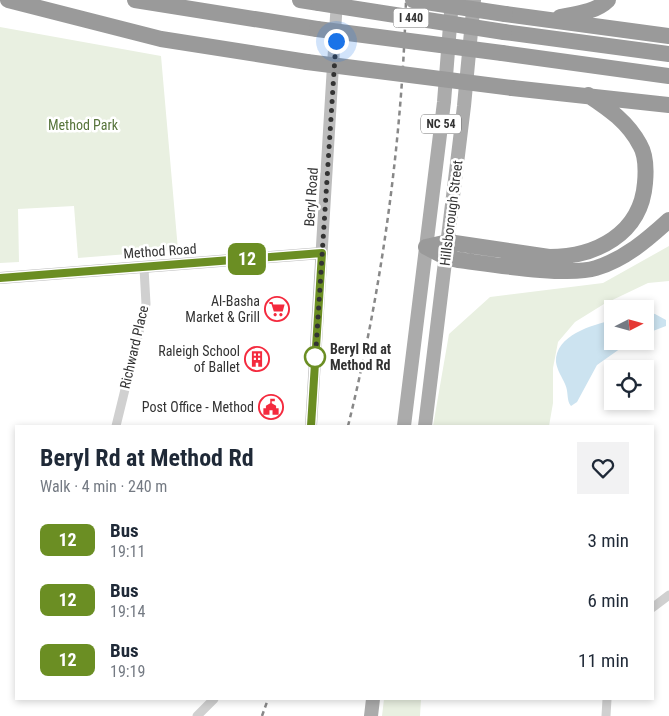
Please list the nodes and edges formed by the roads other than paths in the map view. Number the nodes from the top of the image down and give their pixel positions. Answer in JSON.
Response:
{"nodes":[{"id":1,"x":8,"y":0,"type":"edge"},
{"id":2,"x":136,"y":0,"type":"edge"},
{"id":3,"x":300,"y":0,"type":"edge"},
{"id":4,"x":337,"y":0,"type":"edge"},
{"id":5,"x":413,"y":0,"type":"edge"},
{"id":6,"x":452,"y":0,"type":"edge"},
{"id":7,"x":474,"y":0,"type":"edge"},
{"id":8,"x":608,"y":0,"type":"edge"},
{"id":9,"x":546,"y":20,"type":"junction"},
{"id":10,"x":669,"y":36,"type":"edge"},
{"id":11,"x":669,"y":54,"type":"edge"},
{"id":12,"x":669,"y":76,"type":"edge"},
{"id":13,"x":588,"y":95,"type":"junction"},
{"id":14,"x":669,"y":105,"type":"edge"},
{"id":15,"x":669,"y":220,"type":"edge"},
{"id":16,"x":426,"y":247,"type":"junction"},
{"id":17,"x":446,"y":250,"type":"junction"},
{"id":18,"x":322,"y":253,"type":"junction"},
{"id":19,"x":144,"y":268,"type":"junction"},
{"id":20,"x":0,"y":278,"type":"edge"},
{"id":21,"x":116,"y":425,"type":"edge"},
{"id":22,"x":311,"y":425,"type":"edge"},
{"id":23,"x":404,"y":425,"type":"edge"},
{"id":24,"x":425,"y":425,"type":"edge"},
{"id":25,"x":669,"y":595,"type":"edge"},
{"id":26,"x":654,"y":606,"type":"edge"},
{"id":27,"x":213,"y":700,"type":"edge"},
{"id":28,"x":373,"y":700,"type":"edge"},
{"id":29,"x":607,"y":700,"type":"edge"},
{"id":30,"x":197,"y":716,"type":"edge"},
{"id":31,"x":371,"y":716,"type":"edge"},
{"id":32,"x":606,"y":716,"type":"edge"}],
"edges":[{"from":1,"to":13,"type":"highway","bridge":true},
{"from":2,"to":12,"type":"highway","number":"I 440","bridge":true},
{"from":3,"to":11,"type":"highway","number":"I 440","bridge":true},
{"from":4,"to":18,"type":"street","name":"Beryl Road"},
{"from":5,"to":9,"type":"highway","bridge":true},
{"from":6,"to":16,"type":"main road","name":"Hillsborough Street","number":"NC 54"},
{"from":7,"to":17,"type":"main road","name":"Hillsborough Street","number":"NC 54"},
{"from":8,"to":9,"type":"highway"},
{"from":9,"to":10,"type":"highway"},
{"from":13,"to":14,"type":"highway"},
{"from":13,"to":17,"type":"highway"},
{"from":15,"to":17,"type":"highway"},
{"from":16,"to":17,"type":"highway"},
{"from":16,"to":23,"type":"main road","name":"Hillsborough Street"},
{"from":17,"to":24,"type":"main road","name":"Hillsborough Street"},
{"from":18,"to":19,"type":"street","name":"Method Road"},
{"from":18,"to":22,"type":"street","name":"Beryl Road"},
{"from":19,"to":20,"type":"street","name":"Method Road"},
{"from":19,"to":21,"type":"street","name":"Richward Place"},
{"from":25,"to":26,"type":"street"},
{"from":27,"to":30,"type":"street"},
{"from":28,"to":31,"type":"main road"},
{"from":29,"to":32,"type":"street"}]}
